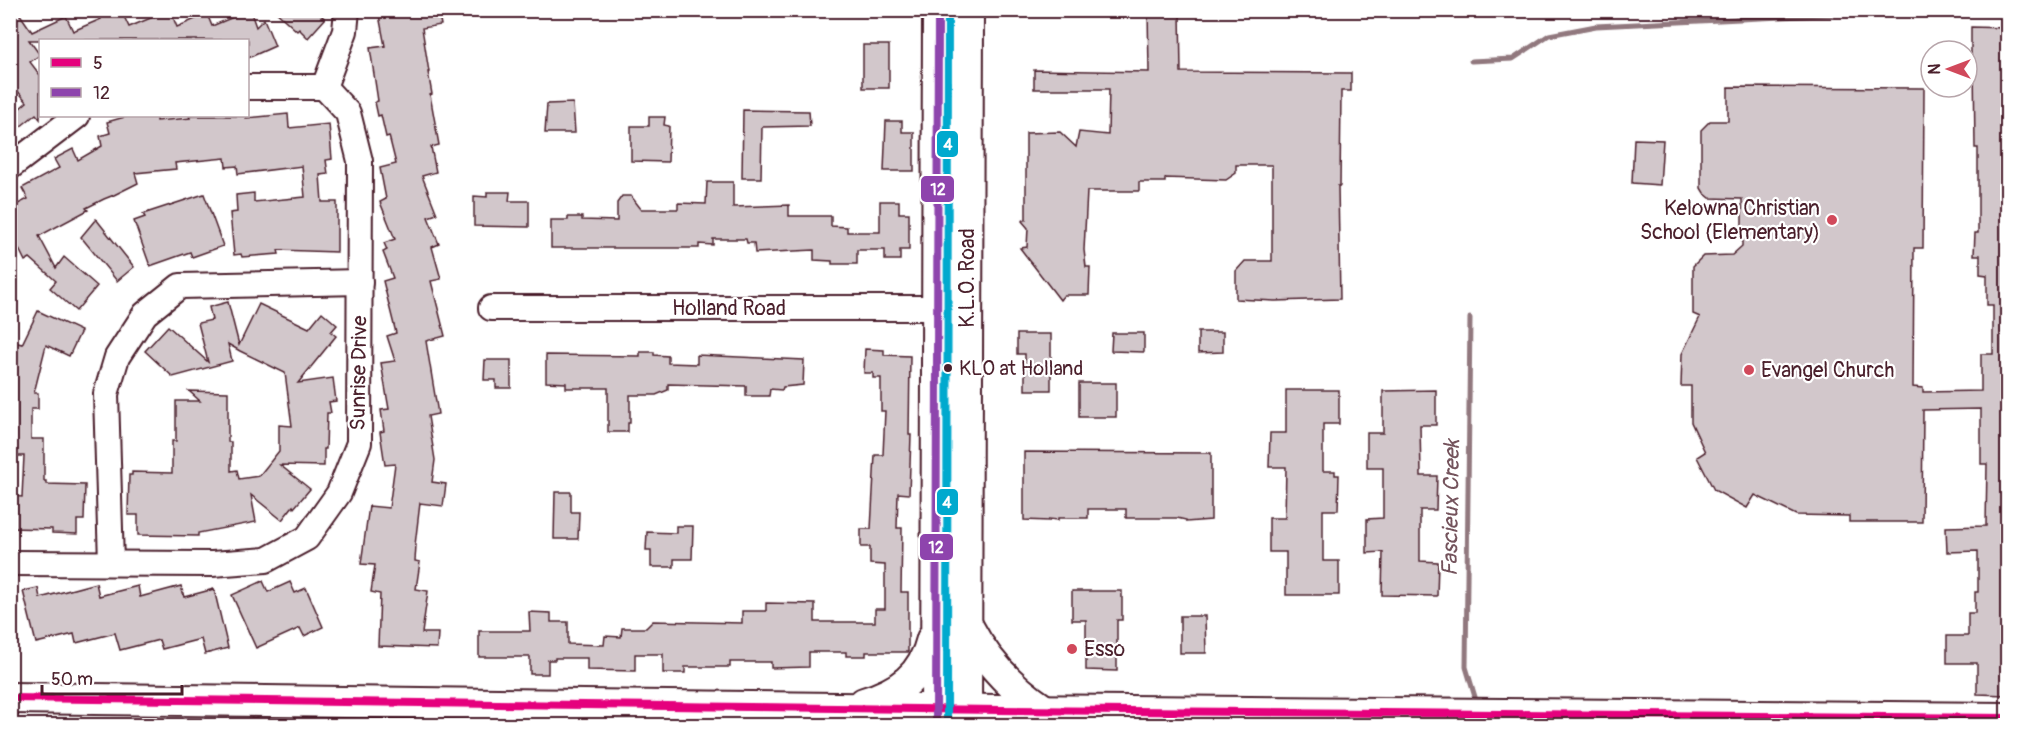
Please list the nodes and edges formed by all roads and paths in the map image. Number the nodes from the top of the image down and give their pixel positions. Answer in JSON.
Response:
{"nodes":[{"id":1,"x":347,"y":10,"type":"edge"},
{"id":2,"x":938,"y":10,"type":"edge"},
{"id":3,"x":968,"y":10,"type":"edge"},
{"id":4,"x":249,"y":87,"type":"edge"},
{"id":5,"x":324,"y":87,"type":"junction"},
{"id":6,"x":76,"y":117,"type":"edge"},
{"id":7,"x":10,"y":167,"type":"edge"},
{"id":8,"x":360,"y":282,"type":"junction"},
{"id":9,"x":491,"y":308,"type":"dead end"},
{"id":10,"x":937,"y":308,"type":"junction"},
{"id":11,"x":967,"y":308,"type":"junction"},
{"id":12,"x":10,"y":562,"type":"edge"},
{"id":13,"x":111,"y":563,"type":"junction"},
{"id":14,"x":966,"y":624,"type":"junction"},
{"id":15,"x":936,"y":625,"type":"junction"},
{"id":16,"x":10,"y":698,"type":"edge"},
{"id":17,"x":849,"y":708,"type":"junction"},
{"id":18,"x":1044,"y":710,"type":"junction"},
{"id":19,"x":936,"y":717,"type":"edge"},
{"id":20,"x":966,"y":718,"type":"edge"},
{"id":21,"x":2007,"y":718,"type":"edge"}],
"edges":[{"from":1,"to":5,"type":"street"},
{"from":2,"to":10,"type":"main road","name":"K.L.O. Road"},
{"from":3,"to":11,"type":"main road","name":"K.L.O. Road"},
{"from":4,"to":5,"type":"street"},
{"from":5,"to":8,"type":"street","name":"Sunrise Drive"},
{"from":6,"to":7,"type":"street"},
{"from":8,"to":13,"type":"street","name":"Sunrise Drive"},
{"from":8,"to":13,"type":"street"},
{"from":9,"to":10,"type":"street","name":"Holland Road"},
{"from":10,"to":11,"type":"street","name":"Holland Road"},
{"from":10,"to":15,"type":"main road","name":"K.L.O. Road"},
{"from":11,"to":14,"type":"main road","name":"K.L.O. Road"},
{"from":12,"to":13,"type":"street","name":"Sunrise Drive"},
{"from":14,"to":18,"type":"main road"},
{"from":14,"to":20,"type":"main road","name":"K.L.O. Road"},
{"from":15,"to":17,"type":"main road"},
{"from":15,"to":19,"type":"main road","name":"K.L.O. Road"},
{"from":16,"to":17,"type":"main road"},
{"from":17,"to":19,"type":"main road"},
{"from":18,"to":20,"type":"main road"},
{"from":18,"to":21,"type":"main road"},
{"from":19,"to":20,"type":"main road"}]}
